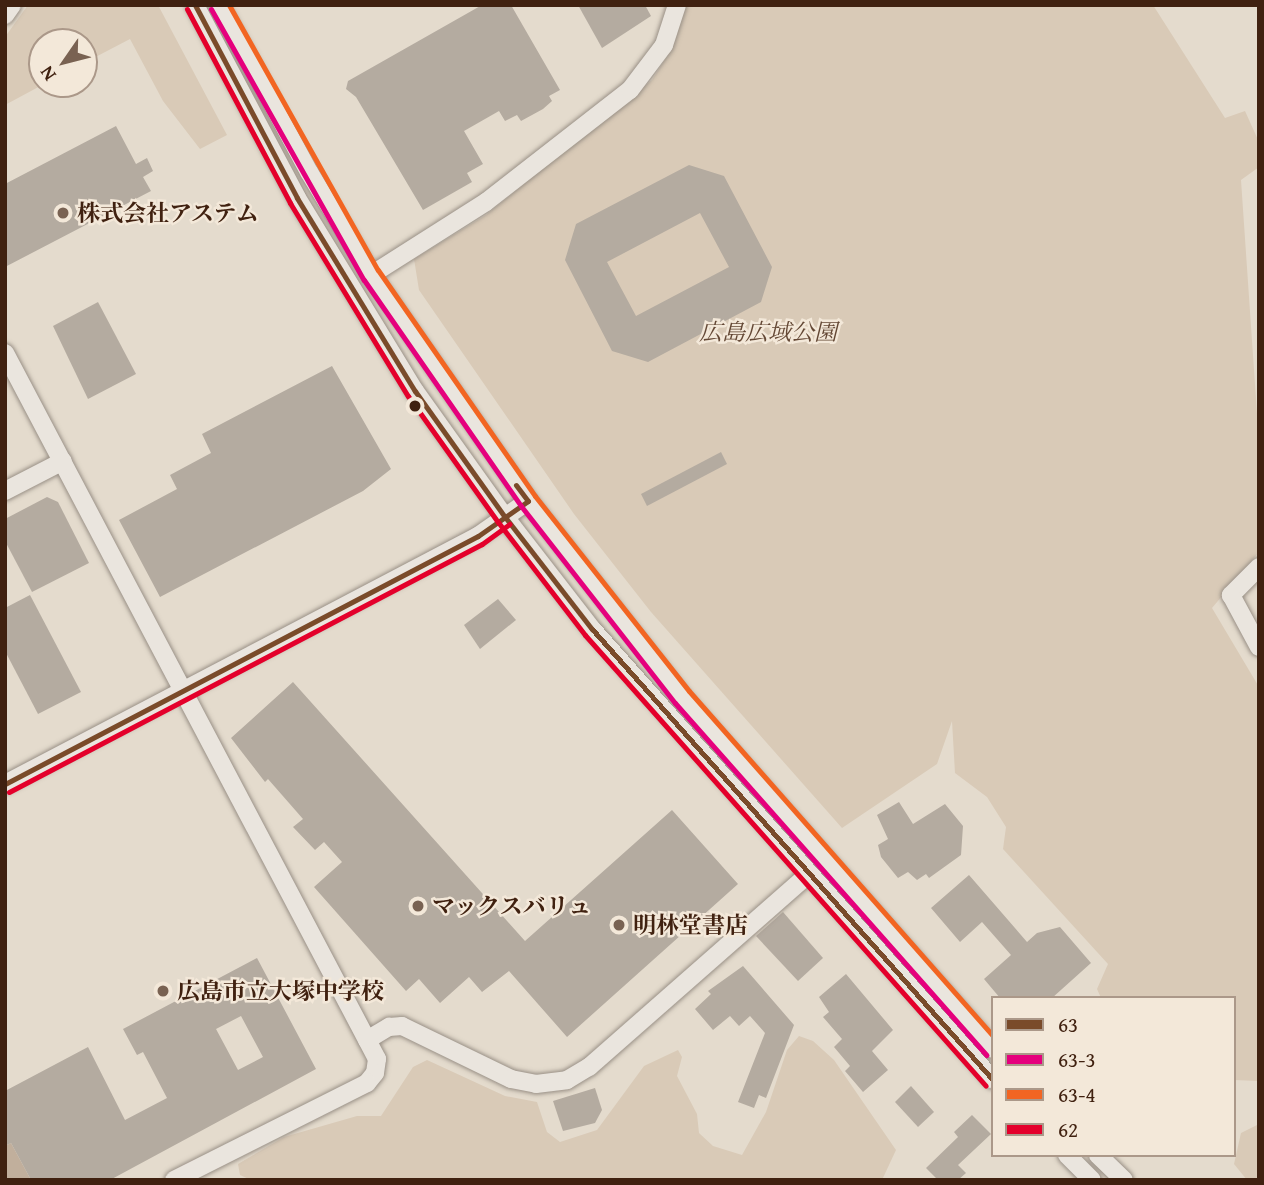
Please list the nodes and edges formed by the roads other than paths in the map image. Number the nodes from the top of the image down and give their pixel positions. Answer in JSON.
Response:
{"nodes":[{"id":1,"x":12,"y":5,"type":"edge"},
{"id":2,"x":195,"y":5,"type":"edge"},
{"id":3,"x":219,"y":5,"type":"edge"},
{"id":4,"x":677,"y":5,"type":"edge"},
{"id":5,"x":5,"y":15,"type":"edge"},
{"id":6,"x":371,"y":275,"type":"junction"},
{"id":7,"x":5,"y":353,"type":"edge"},
{"id":8,"x":63,"y":461,"type":"junction"},
{"id":9,"x":5,"y":491,"type":"edge"},
{"id":10,"x":528,"y":501,"type":"junction"},
{"id":11,"x":505,"y":517,"type":"junction"},
{"id":12,"x":1259,"y":567,"type":"edge"},
{"id":13,"x":1259,"y":647,"type":"edge"},
{"id":14,"x":182,"y":691,"type":"junction"},
{"id":15,"x":5,"y":784,"type":"edge"},
{"id":16,"x":809,"y":874,"type":"junction"},
{"id":17,"x":367,"y":1041,"type":"junction"},
{"id":18,"x":991,"y":1047,"type":"edge"},
{"id":19,"x":991,"y":1078,"type":"edge"},
{"id":20,"x":1069,"y":1157,"type":"edge"},
{"id":21,"x":1100,"y":1157,"type":"edge"},
{"id":22,"x":174,"y":1180,"type":"edge"},
{"id":23,"x":1092,"y":1180,"type":"edge"},
{"id":24,"x":1124,"y":1180,"type":"edge"}],
"edges":[{"from":1,"to":5,"type":"street"},
{"from":2,"to":11,"type":"street"},
{"from":3,"to":6,"type":"street"},
{"from":4,"to":6,"type":"street"},
{"from":6,"to":10,"type":"street"},
{"from":7,"to":8,"type":"street"},
{"from":8,"to":9,"type":"street"},
{"from":8,"to":14,"type":"street"},
{"from":10,"to":11,"type":"street"},
{"from":10,"to":18,"type":"street"},
{"from":11,"to":14,"type":"street"},
{"from":11,"to":16,"type":"street"},
{"from":12,"to":13,"type":"street"},
{"from":14,"to":15,"type":"street"},
{"from":14,"to":17,"type":"street"},
{"from":16,"to":17,"type":"street"},
{"from":16,"to":19,"type":"street"},
{"from":17,"to":22,"type":"street"},
{"from":20,"to":23,"type":"street"},
{"from":21,"to":24,"type":"street"}]}
